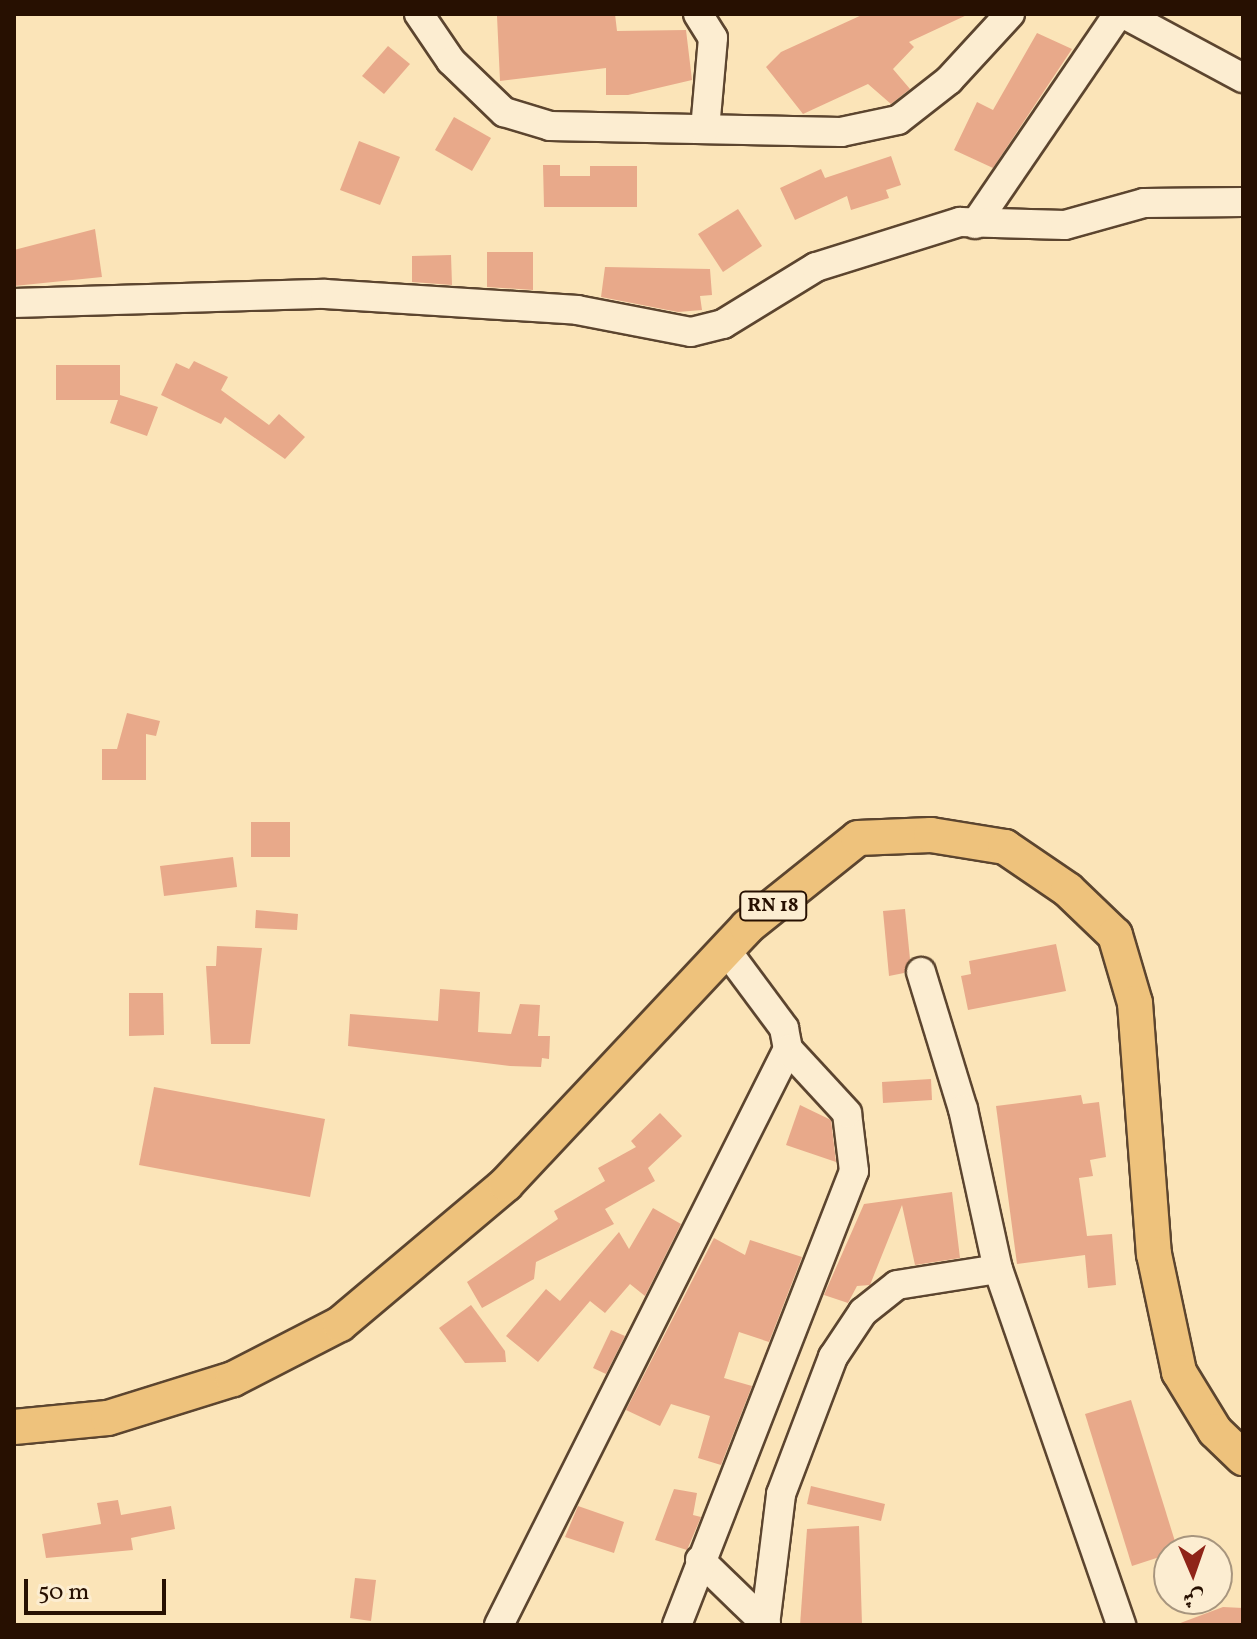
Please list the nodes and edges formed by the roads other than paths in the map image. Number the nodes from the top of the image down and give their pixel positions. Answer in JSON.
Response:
{"nodes":[{"id":1,"x":419,"y":14,"type":"edge"},
{"id":2,"x":698,"y":14,"type":"edge"},
{"id":3,"x":1010,"y":14,"type":"edge"},
{"id":4,"x":1118,"y":14,"type":"edge"},
{"id":5,"x":1124,"y":14,"type":"edge"},
{"id":6,"x":1168,"y":24,"type":"edge"},
{"id":7,"x":1243,"y":78,"type":"edge"},
{"id":8,"x":705,"y":129,"type":"junction"},
{"id":9,"x":1243,"y":202,"type":"edge"},
{"id":10,"x":975,"y":224,"type":"junction"},
{"id":11,"x":14,"y":303,"type":"edge"},
{"id":12,"x":726,"y":950,"type":"junction"},
{"id":13,"x":921,"y":972,"type":"dead end"},
{"id":14,"x":788,"y":1049,"type":"junction"},
{"id":15,"x":998,"y":1269,"type":"junction"},
{"id":16,"x":14,"y":1427,"type":"edge"},
{"id":17,"x":1243,"y":1458,"type":"edge"},
{"id":18,"x":700,"y":1560,"type":"junction"},
{"id":19,"x":766,"y":1624,"type":"edge"},
{"id":20,"x":499,"y":1625,"type":"edge"},
{"id":21,"x":677,"y":1625,"type":"edge"},
{"id":22,"x":1121,"y":1625,"type":"edge"}],
"edges":[{"from":1,"to":8,"type":"street"},
{"from":2,"to":8,"type":"street"},
{"from":3,"to":8,"type":"street"},
{"from":4,"to":10,"type":"street"},
{"from":5,"to":6,"type":"street"},
{"from":6,"to":7,"type":"street"},
{"from":9,"to":10,"type":"street"},
{"from":10,"to":11,"type":"street"},
{"from":12,"to":14,"type":"street"},
{"from":12,"to":16,"type":"main road","number":"RN 18"},
{"from":12,"to":17,"type":"main road","number":"RN 18"},
{"from":13,"to":15,"type":"street"},
{"from":14,"to":18,"type":"street"},
{"from":14,"to":20,"type":"street"},
{"from":15,"to":19,"type":"street"},
{"from":15,"to":22,"type":"street"},
{"from":18,"to":19,"type":"street"},
{"from":18,"to":21,"type":"street"}]}
